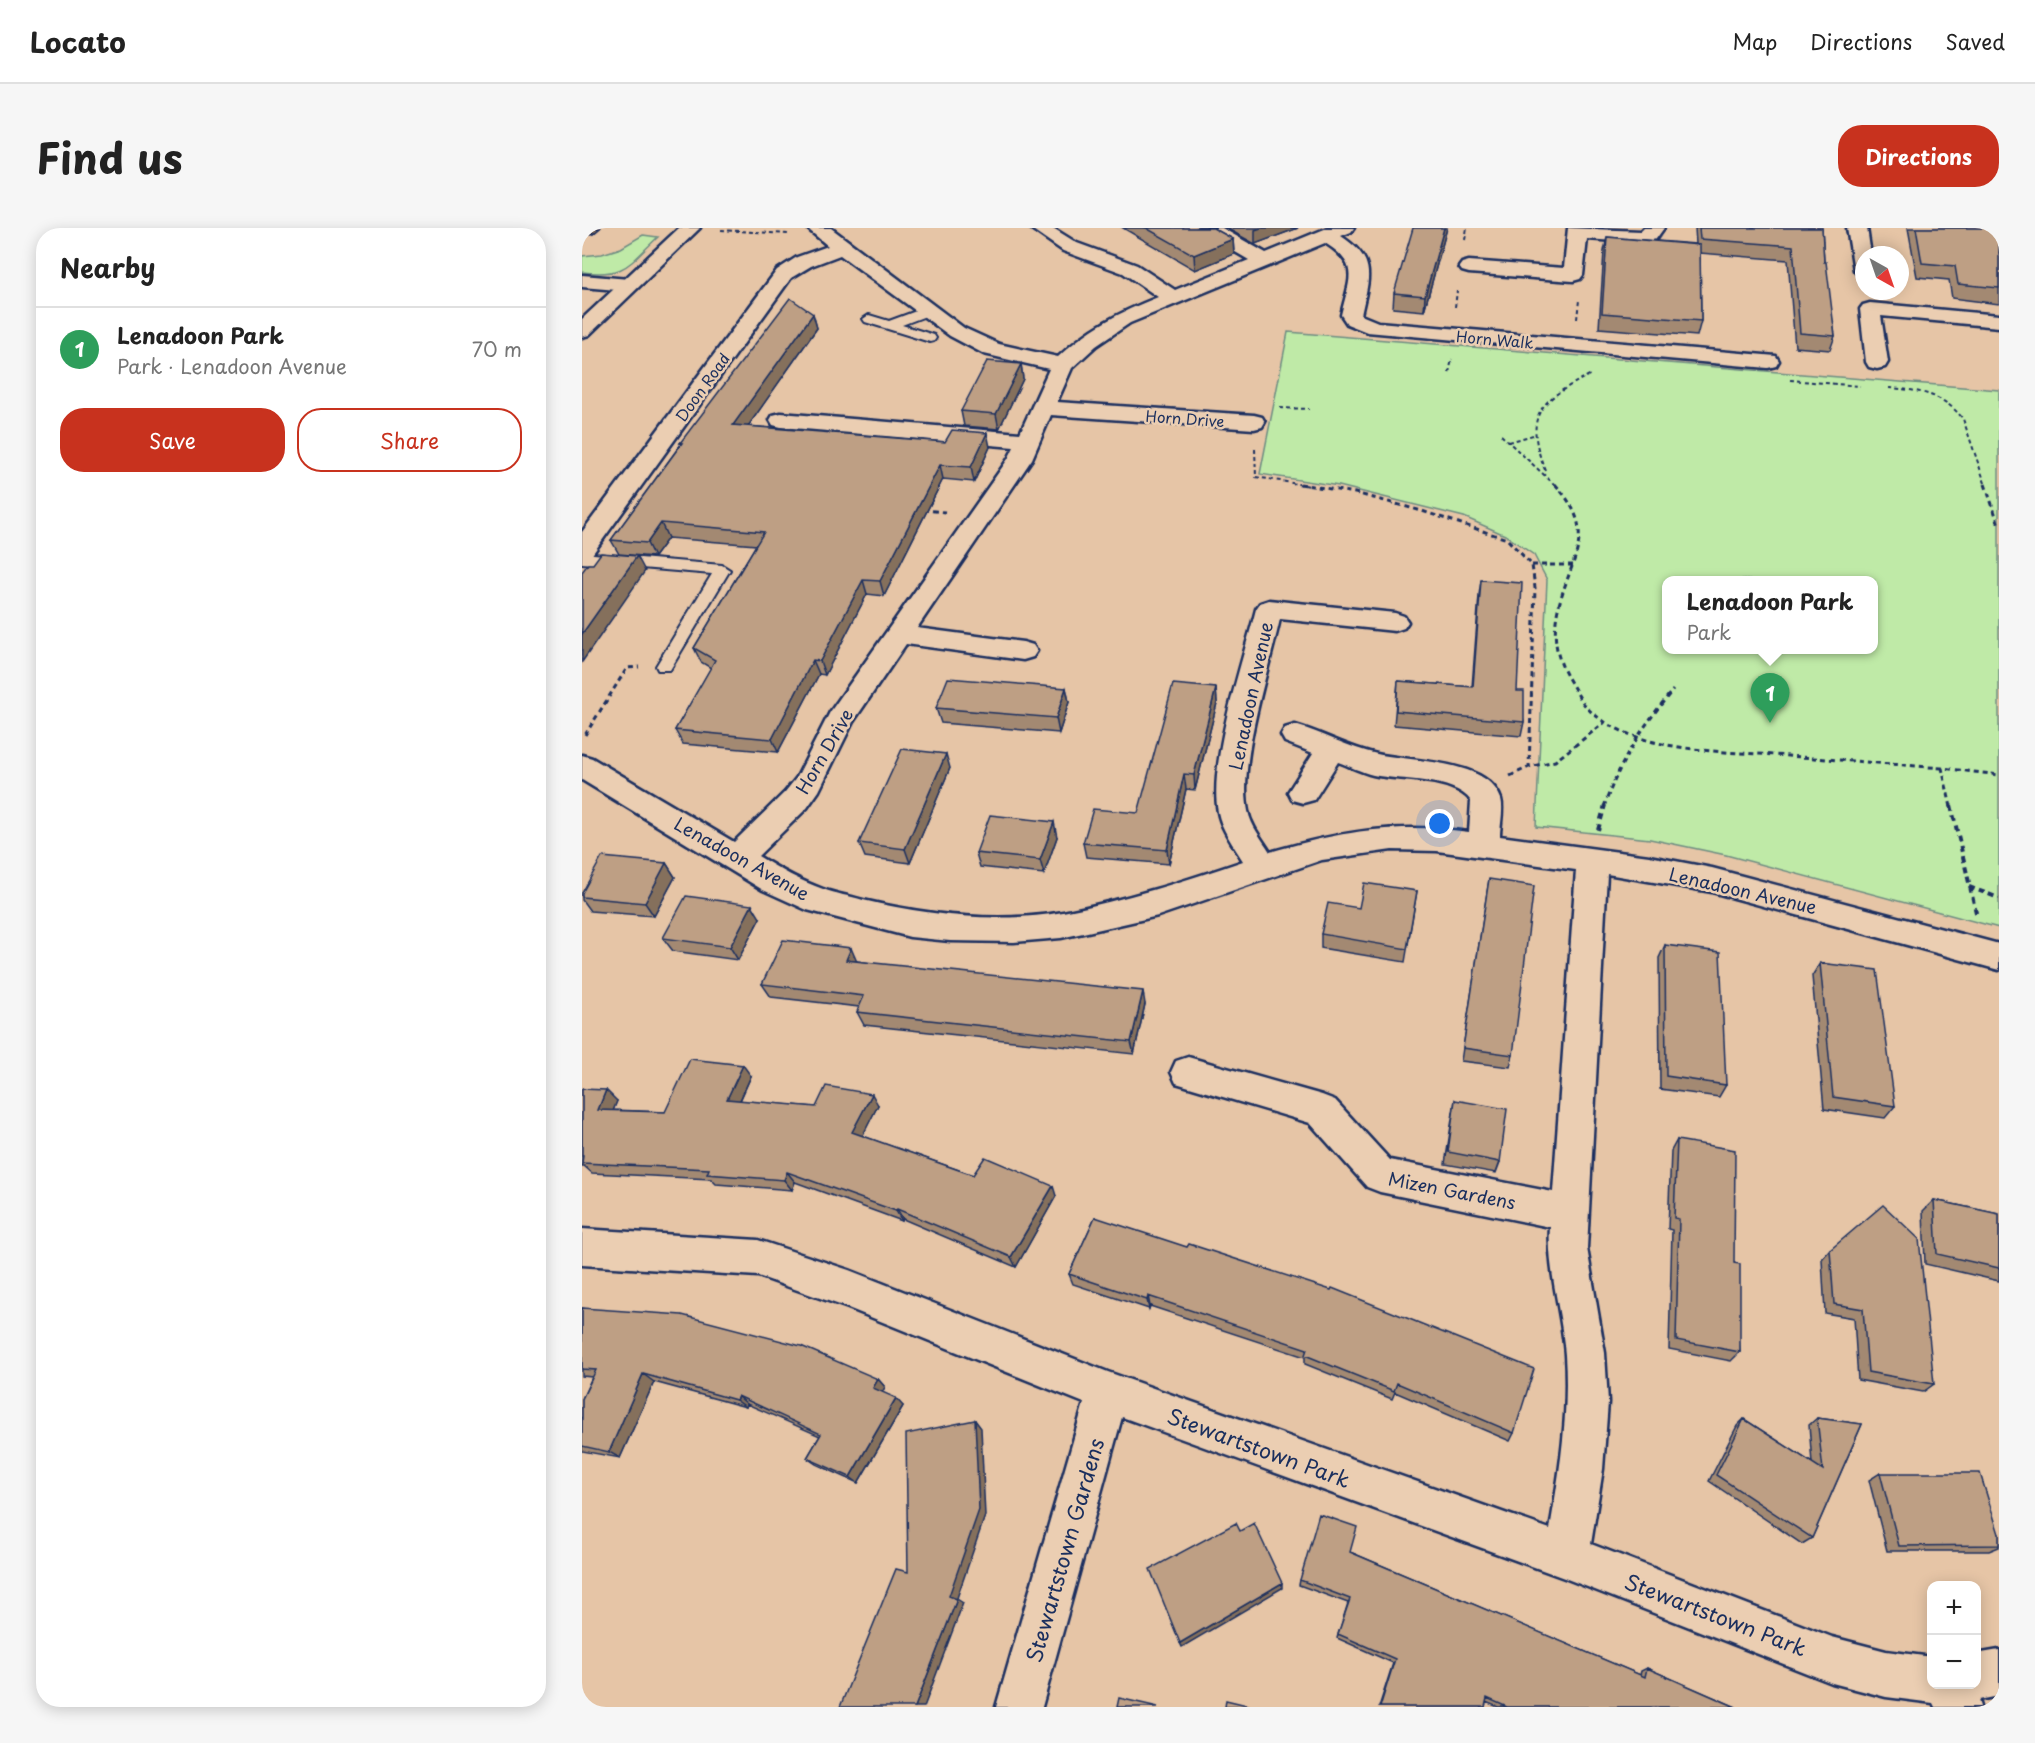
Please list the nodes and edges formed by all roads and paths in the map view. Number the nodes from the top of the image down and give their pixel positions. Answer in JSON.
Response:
{"nodes":[{"id":1,"x":690,"y":228,"type":"edge"},
{"id":2,"x":1040,"y":228,"type":"edge"},
{"id":3,"x":1208,"y":228,"type":"edge"},
{"id":4,"x":1654,"y":228,"type":"edge"},
{"id":5,"x":1857,"y":228,"type":"edge"},
{"id":6,"x":820,"y":229,"type":"edge"},
{"id":7,"x":718,"y":230,"type":"dead end"},
{"id":8,"x":1579,"y":230,"type":"edge"},
{"id":9,"x":1335,"y":232,"type":"edge"},
{"id":10,"x":1860,"y":246,"type":"edge"},
{"id":11,"x":841,"y":248,"type":"junction"},
{"id":12,"x":1264,"y":260,"type":"junction"},
{"id":13,"x":1469,"y":267,"type":"joint"},
{"id":14,"x":1574,"y":275,"type":"junction"},
{"id":15,"x":582,"y":281,"type":"edge"},
{"id":16,"x":629,"y":285,"type":"junction"},
{"id":17,"x":1173,"y":298,"type":"junction"},
{"id":18,"x":1869,"y":300,"type":"edge"},
{"id":19,"x":927,"y":311,"type":"junction"},
{"id":20,"x":869,"y":319,"type":"dead end"},
{"id":21,"x":1999,"y":321,"type":"edge"},
{"id":22,"x":891,"y":326,"type":"junction"},
{"id":23,"x":582,"y":331,"type":"edge"},
{"id":24,"x":1738,"y":334,"type":"dead end"},
{"id":25,"x":1451,"y":335,"type":"junction"},
{"id":26,"x":930,"y":338,"type":"dead end"},
{"id":27,"x":1575,"y":345,"type":"junction"},
{"id":28,"x":1740,"y":359,"type":"junction"},
{"id":29,"x":1768,"y":361,"type":"dead end"},
{"id":30,"x":1877,"y":362,"type":"dead end"},
{"id":31,"x":1062,"y":365,"type":"junction"},
{"id":32,"x":1600,"y":372,"type":"dead end"},
{"id":33,"x":1782,"y":380,"type":"dead end"},
{"id":34,"x":1862,"y":386,"type":"dead end"},
{"id":35,"x":1886,"y":388,"type":"dead end"},
{"id":36,"x":1043,"y":408,"type":"junction"},
{"id":37,"x":781,"y":420,"type":"dead end"},
{"id":38,"x":1254,"y":422,"type":"joint"},
{"id":39,"x":1500,"y":435,"type":"dead end"},
{"id":40,"x":1533,"y":435,"type":"junction"},
{"id":41,"x":1030,"y":441,"type":"junction"},
{"id":42,"x":1509,"y":442,"type":"junction"},
{"id":43,"x":1546,"y":473,"type":"junction"},
{"id":44,"x":912,"y":509,"type":"edge"},
{"id":45,"x":982,"y":515,"type":"junction"},
{"id":46,"x":1999,"y":525,"type":"edge"},
{"id":47,"x":582,"y":550,"type":"edge"},
{"id":48,"x":582,"y":558,"type":"edge"},
{"id":49,"x":1532,"y":565,"type":"junction"},
{"id":50,"x":1573,"y":565,"type":"junction"},
{"id":51,"x":1395,"y":622,"type":"dead end"},
{"id":52,"x":899,"y":634,"type":"junction"},
{"id":53,"x":1023,"y":651,"type":"dead end"},
{"id":54,"x":664,"y":666,"type":"joint"},
{"id":55,"x":1673,"y":690,"type":"dead end"},
{"id":56,"x":1604,"y":723,"type":"junction"},
{"id":57,"x":1295,"y":735,"type":"dead end"},
{"id":58,"x":1637,"y":735,"type":"junction"},
{"id":59,"x":582,"y":738,"type":"edge"},
{"id":60,"x":1332,"y":749,"type":"junction"},
{"id":61,"x":582,"y":766,"type":"edge"},
{"id":62,"x":1529,"y":766,"type":"junction"},
{"id":63,"x":1942,"y":768,"type":"junction"},
{"id":64,"x":1999,"y":774,"type":"edge"},
{"id":65,"x":1479,"y":790,"type":"junction"},
{"id":66,"x":1303,"y":792,"type":"dead end"},
{"id":67,"x":1484,"y":844,"type":"junction"},
{"id":68,"x":737,"y":858,"type":"junction"},
{"id":69,"x":1592,"y":860,"type":"junction"},
{"id":70,"x":1263,"y":866,"type":"junction"},
{"id":71,"x":1970,"y":887,"type":"junction"},
{"id":72,"x":1999,"y":898,"type":"edge"},
{"id":73,"x":1992,"y":955,"type":"edge"},
{"id":74,"x":1188,"y":1072,"type":"dead end"},
{"id":75,"x":1570,"y":1213,"type":"junction"},
{"id":76,"x":582,"y":1247,"type":"edge"},
{"id":77,"x":1108,"y":1392,"type":"junction"},
{"id":78,"x":1567,"y":1557,"type":"junction"},
{"id":79,"x":1999,"y":1673,"type":"edge"},
{"id":80,"x":1981,"y":1676,"type":"edge"},
{"id":81,"x":1927,"y":1679,"type":"edge"},
{"id":82,"x":1953,"y":1689,"type":"edge"},
{"id":83,"x":1018,"y":1707,"type":"edge"},
{"id":84,"x":1958,"y":1707,"type":"edge"}],
"edges":[{"from":1,"to":16,"type":"street"},
{"from":2,"to":17,"type":"street"},
{"from":3,"to":12,"type":"street"},
{"from":4,"to":8,"type":"street"},
{"from":5,"to":10,"type":"street"},
{"from":6,"to":7,"type":"path"},
{"from":6,"to":11,"type":"street"},
{"from":8,"to":14,"type":"street"},
{"from":9,"to":12,"type":"street","name":"Horn Drive"},
{"from":9,"to":25,"type":"street","name":"Horn Walk"},
{"from":11,"to":19,"type":"street"},
{"from":11,"to":47,"type":"street","name":"Doon Road"},
{"from":12,"to":17,"type":"street","name":"Horn Drive"},
{"from":13,"to":14,"type":"street"},
{"from":13,"to":25,"type":"path"},
{"from":14,"to":27,"type":"path"},
{"from":15,"to":16,"type":"street"},
{"from":16,"to":23,"type":"street"},
{"from":17,"to":31,"type":"street","name":"Horn Drive"},
{"from":18,"to":21,"type":"street"},
{"from":18,"to":30,"type":"street"},
{"from":19,"to":22,"type":"lane"},
{"from":19,"to":31,"type":"street"},
{"from":20,"to":22,"type":"lane"},
{"from":22,"to":26,"type":"lane"},
{"from":24,"to":28,"type":"street"},
{"from":25,"to":27,"type":"street","name":"Horn Walk"},
{"from":27,"to":28,"type":"street","name":"Horn Walk"},
{"from":28,"to":29,"type":"street","name":"Horn Walk"},
{"from":31,"to":36,"type":"street","name":"Horn Drive"},
{"from":32,"to":40,"type":"path"},
{"from":33,"to":34,"type":"path"},
{"from":35,"to":46,"type":"path"},
{"from":36,"to":38,"type":"street","name":"Horn Drive"},
{"from":36,"to":41,"type":"street","name":"Horn Drive"},
{"from":37,"to":41,"type":"street"},
{"from":38,"to":49,"type":"path"},
{"from":39,"to":42,"type":"path"},
{"from":40,"to":42,"type":"path"},
{"from":40,"to":43,"type":"path"},
{"from":41,"to":45,"type":"street","name":"Horn Drive"},
{"from":42,"to":43,"type":"path"},
{"from":43,"to":50,"type":"path"},
{"from":44,"to":45,"type":"path"},
{"from":45,"to":52,"type":"street","name":"Horn Drive"},
{"from":48,"to":54,"type":"lane"},
{"from":49,"to":50,"type":"path"},
{"from":49,"to":62,"type":"path"},
{"from":50,"to":56,"type":"path"},
{"from":51,"to":70,"type":"street","name":"Lenadoon Avenue"},
{"from":52,"to":53,"type":"street"},
{"from":52,"to":68,"type":"street","name":"Horn Drive"},
{"from":54,"to":59,"type":"path"},
{"from":55,"to":58,"type":"path"},
{"from":56,"to":58,"type":"path"},
{"from":56,"to":62,"type":"path"},
{"from":57,"to":60,"type":"street"},
{"from":58,"to":63,"type":"path"},
{"from":58,"to":69,"type":"path"},
{"from":60,"to":65,"type":"street"},
{"from":60,"to":66,"type":"street"},
{"from":61,"to":68,"type":"street","name":"Lenadoon Avenue"},
{"from":62,"to":65,"type":"path"},
{"from":63,"to":64,"type":"path"},
{"from":63,"to":71,"type":"path"},
{"from":65,"to":67,"type":"street"},
{"from":67,"to":69,"type":"street","name":"Lenadoon Avenue"},
{"from":67,"to":70,"type":"street","name":"Lenadoon Avenue"},
{"from":68,"to":70,"type":"street","name":"Lenadoon Avenue"},
{"from":69,"to":73,"type":"street","name":"Lenadoon Avenue"},
{"from":69,"to":75,"type":"street"},
{"from":71,"to":72,"type":"path"},
{"from":71,"to":73,"type":"path"},
{"from":74,"to":75,"type":"street","name":"Mizen Gardens"},
{"from":75,"to":78,"type":"street"},
{"from":76,"to":77,"type":"street","name":"Stewartstown Park"},
{"from":77,"to":78,"type":"street","name":"Stewartstown Park"},
{"from":77,"to":83,"type":"street","name":"Stewartstown Gardens"},
{"from":78,"to":81,"type":"street","name":"Stewartstown Park"},
{"from":79,"to":80,"type":"street"},
{"from":82,"to":84,"type":"street"}]}
